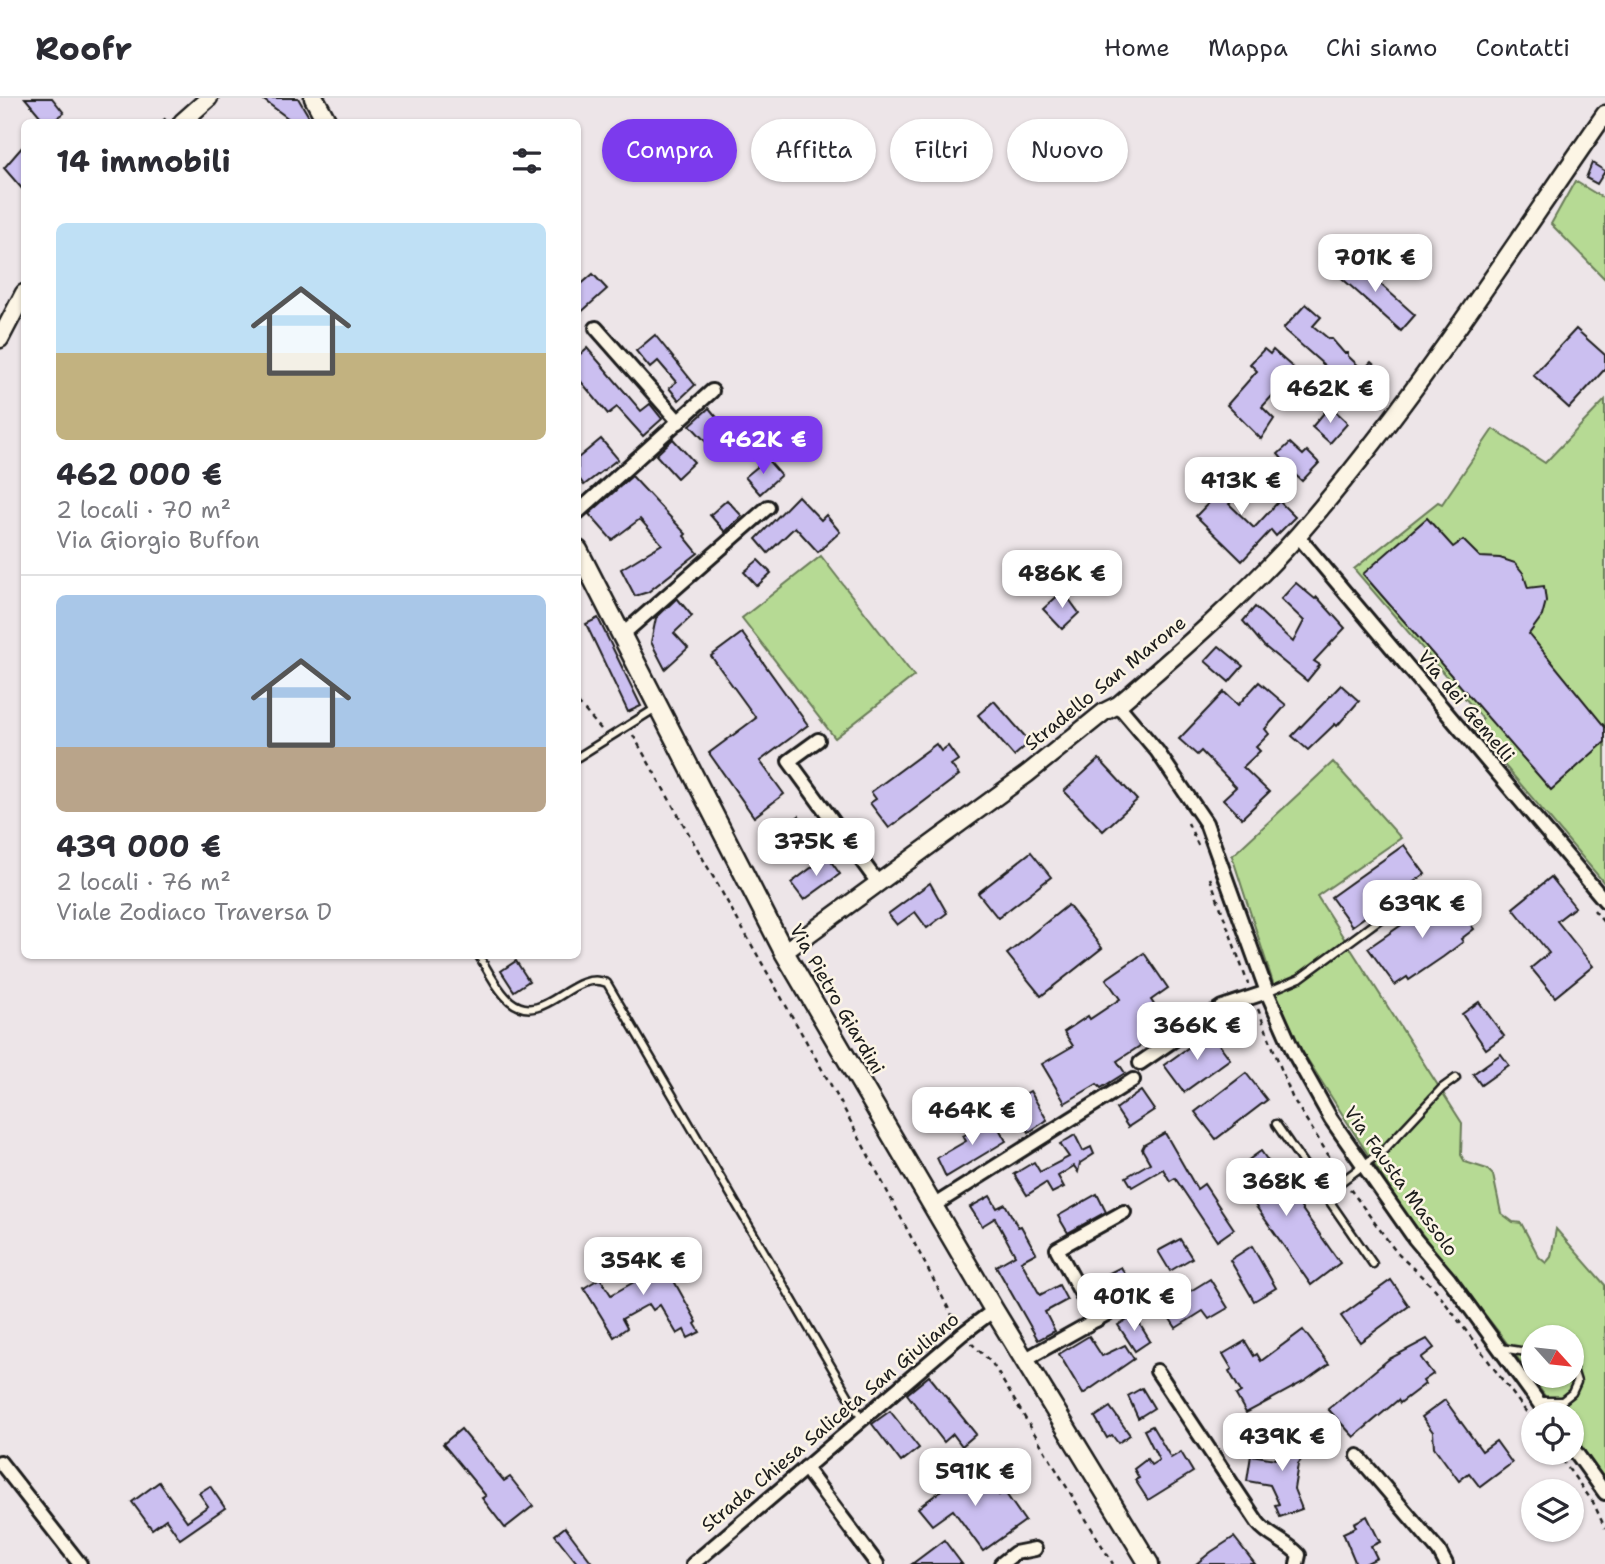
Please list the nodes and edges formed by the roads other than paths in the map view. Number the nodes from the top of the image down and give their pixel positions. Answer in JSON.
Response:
{"nodes":[{"id":1,"x":209,"y":98,"type":"edge"},
{"id":2,"x":314,"y":98,"type":"edge"},
{"id":3,"x":1605,"y":114,"type":"edge"},
{"id":4,"x":185,"y":119,"type":"edge"},
{"id":5,"x":325,"y":119,"type":"edge"},
{"id":6,"x":21,"y":299,"type":"edge"},
{"id":7,"x":596,"y":328,"type":"dead end"},
{"id":8,"x":0,"y":340,"type":"edge"},
{"id":9,"x":712,"y":391,"type":"dead end"},
{"id":10,"x":679,"y":422,"type":"junction"},
{"id":11,"x":768,"y":508,"type":"dead end"},
{"id":12,"x":581,"y":509,"type":"edge"},
{"id":13,"x":1297,"y":536,"type":"junction"},
{"id":14,"x":581,"y":556,"type":"edge"},
{"id":15,"x":622,"y":635,"type":"junction"},
{"id":16,"x":1118,"y":705,"type":"junction"},
{"id":17,"x":658,"y":706,"type":"junction"},
{"id":18,"x":818,"y":740,"type":"dead end"},
{"id":19,"x":581,"y":755,"type":"edge"},
{"id":20,"x":878,"y":883,"type":"junction"},
{"id":21,"x":1417,"y":892,"type":"dead end"},
{"id":22,"x":1605,"y":901,"type":"edge"},
{"id":23,"x":784,"y":952,"type":"junction"},
{"id":24,"x":481,"y":959,"type":"edge"},
{"id":25,"x":1267,"y":992,"type":"junction"},
{"id":26,"x":1140,"y":1063,"type":"dead end"},
{"id":27,"x":1456,"y":1078,"type":"dead end"},
{"id":28,"x":1133,"y":1080,"type":"dead end"},
{"id":29,"x":1276,"y":1124,"type":"dead end"},
{"id":30,"x":1364,"y":1167,"type":"junction"},
{"id":31,"x":1325,"y":1194,"type":"junction"},
{"id":32,"x":933,"y":1206,"type":"junction"},
{"id":33,"x":1124,"y":1212,"type":"dead end"},
{"id":34,"x":1373,"y":1264,"type":"dead end"},
{"id":35,"x":1153,"y":1288,"type":"dead end"},
{"id":36,"x":994,"y":1310,"type":"junction"},
{"id":37,"x":1096,"y":1320,"type":"junction"},
{"id":38,"x":1499,"y":1347,"type":"junction"},
{"id":39,"x":1521,"y":1351,"type":"edge"},
{"id":40,"x":1024,"y":1360,"type":"junction"},
{"id":41,"x":1157,"y":1371,"type":"dead end"},
{"id":42,"x":1574,"y":1388,"type":"edge"},
{"id":43,"x":1537,"y":1401,"type":"joint"},
{"id":44,"x":862,"y":1419,"type":"junction"},
{"id":45,"x":1359,"y":1456,"type":"dead end"},
{"id":46,"x":0,"y":1462,"type":"edge"},
{"id":47,"x":1584,"y":1464,"type":"edge"},
{"id":48,"x":805,"y":1468,"type":"junction"},
{"id":49,"x":1605,"y":1493,"type":"edge"},
{"id":50,"x":1035,"y":1549,"type":"dead end"},
{"id":51,"x":80,"y":1564,"type":"edge"},
{"id":52,"x":692,"y":1564,"type":"edge"},
{"id":53,"x":877,"y":1564,"type":"edge"},
{"id":54,"x":1000,"y":1564,"type":"edge"},
{"id":55,"x":1149,"y":1564,"type":"edge"},
{"id":56,"x":1297,"y":1564,"type":"edge"},
{"id":57,"x":1446,"y":1564,"type":"edge"}],
"edges":[{"from":1,"to":4,"type":"street"},
{"from":2,"to":5,"type":"main road"},
{"from":3,"to":13,"type":"street","name":"Stradello San Marone"},
{"from":6,"to":8,"type":"street"},
{"from":7,"to":10,"type":"street"},
{"from":9,"to":10,"type":"street"},
{"from":10,"to":12,"type":"street"},
{"from":11,"to":15,"type":"street"},
{"from":13,"to":16,"type":"street","name":"Stradello San Marone"},
{"from":13,"to":22,"type":"street","name":"Via dei Gemelli"},
{"from":14,"to":15,"type":"main road","name":"Via Pietro Giardini"},
{"from":15,"to":17,"type":"main road","name":"Via Pietro Giardini"},
{"from":16,"to":20,"type":"street","name":"Stradello San Marone"},
{"from":16,"to":25,"type":"street","name":"Via Fausta Massolo"},
{"from":17,"to":19,"type":"lane"},
{"from":17,"to":23,"type":"main road","name":"Via Pietro Giardini"},
{"from":18,"to":20,"type":"street"},
{"from":20,"to":23,"type":"street","name":"Stradello San Marone"},
{"from":21,"to":25,"type":"lane"},
{"from":23,"to":32,"type":"main road","name":"Via Pietro Giardini"},
{"from":24,"to":44,"type":"lane"},
{"from":25,"to":26,"type":"street"},
{"from":25,"to":30,"type":"street","name":"Via Fausta Massolo"},
{"from":27,"to":30,"type":"lane"},
{"from":28,"to":32,"type":"street"},
{"from":29,"to":31,"type":"lane"},
{"from":30,"to":31,"type":"lane"},
{"from":30,"to":38,"type":"street","name":"Via Fausta Massolo"},
{"from":31,"to":34,"type":"lane"},
{"from":32,"to":36,"type":"main road","name":"Via Pietro Giardini"},
{"from":33,"to":37,"type":"street"},
{"from":35,"to":37,"type":"street"},
{"from":36,"to":40,"type":"main road","name":"Via Pietro Giardini"},
{"from":36,"to":44,"type":"street","name":"Strada Chiesa Saliceta San Giuliano"},
{"from":37,"to":40,"type":"street"},
{"from":38,"to":39,"type":"lane"},
{"from":38,"to":43,"type":"street","name":"Via Fausta Massolo"},
{"from":40,"to":55,"type":"main road","name":"Via Pietro Giardini"},
{"from":41,"to":56,"type":"street"},
{"from":42,"to":43,"type":"lane"},
{"from":44,"to":48,"type":"street","name":"Strada Chiesa Saliceta San Giuliano"},
{"from":45,"to":57,"type":"street"},
{"from":46,"to":51,"type":"street"},
{"from":47,"to":49,"type":"street"},
{"from":48,"to":52,"type":"street","name":"Strada Chiesa Saliceta San Giuliano"},
{"from":48,"to":53,"type":"street"},
{"from":50,"to":54,"type":"street"}]}
